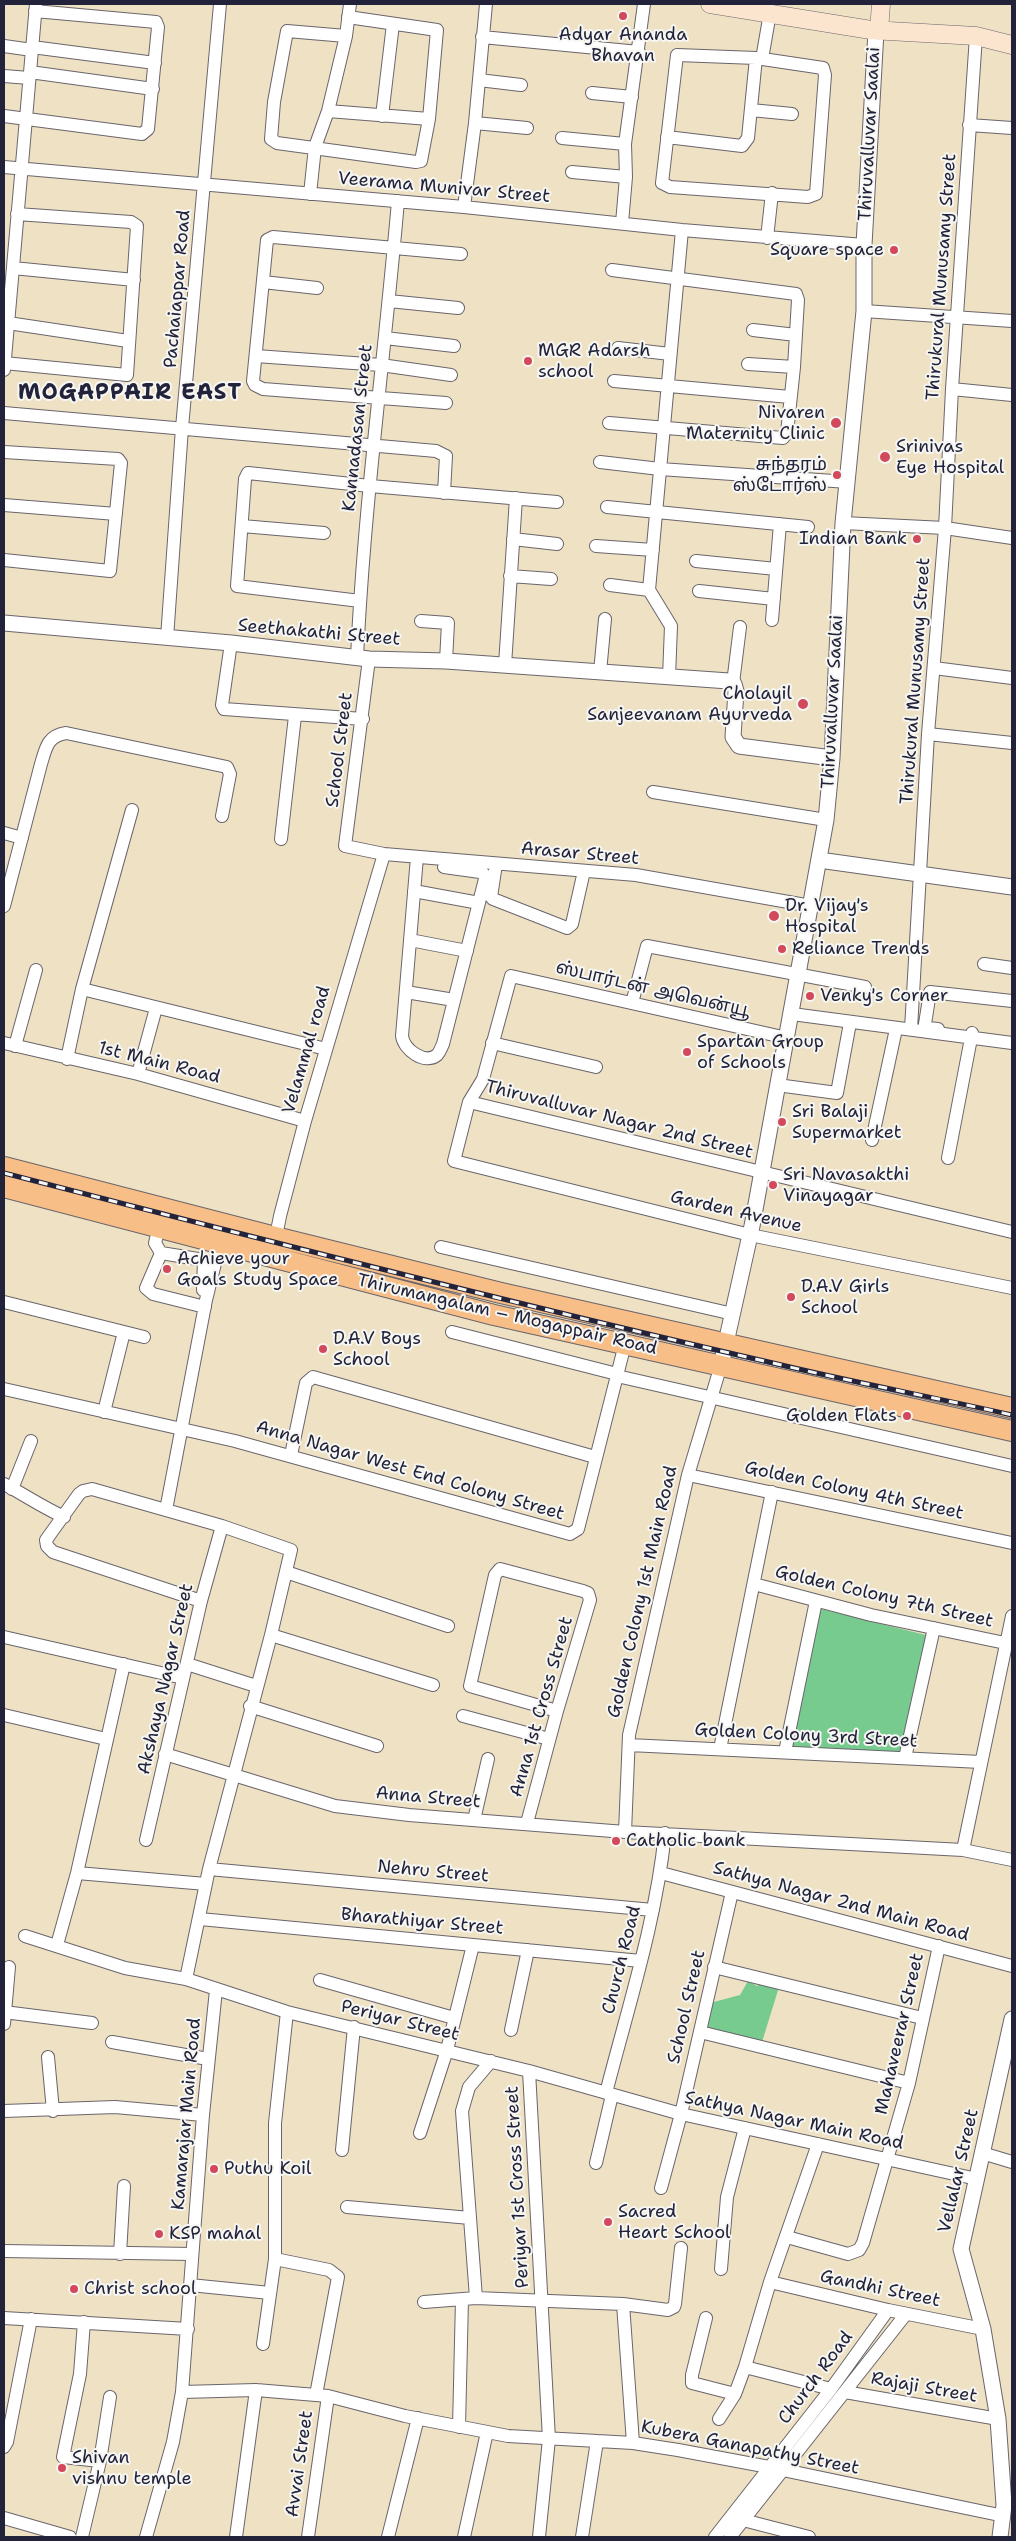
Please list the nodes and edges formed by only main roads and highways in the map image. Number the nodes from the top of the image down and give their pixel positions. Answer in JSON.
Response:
{"nodes":[{"id":1,"x":715,"y":4,"type":"edge"},
{"id":2,"x":873,"y":4,"type":"edge"},
{"id":3,"x":881,"y":4,"type":"edge"},
{"id":4,"x":765,"y":10,"type":"edge"},
{"id":5,"x":875,"y":31,"type":"junction"},
{"id":6,"x":1012,"y":45,"type":"edge"},
{"id":7,"x":4,"y":1167,"type":"edge"},
{"id":8,"x":4,"y":1187,"type":"edge"},
{"id":9,"x":1012,"y":1408,"type":"edge"},
{"id":10,"x":1012,"y":1431,"type":"edge"}],
"edges":[{"from":1,"to":4,"type":"main road"},
{"from":2,"to":5,"type":"main road","name":"Thiruvalluvar Saalai"},
{"from":3,"to":5,"type":"main road","name":"Thiruvalluvar Saalai"},
{"from":4,"to":5,"type":"main road"},
{"from":5,"to":6,"type":"main road"},
{"from":7,"to":9,"type":"main road","name":"Thirumangalam – Mogappair Road"},
{"from":8,"to":10,"type":"main road","name":"Thirumangalam – Mogappair Road"}]}
